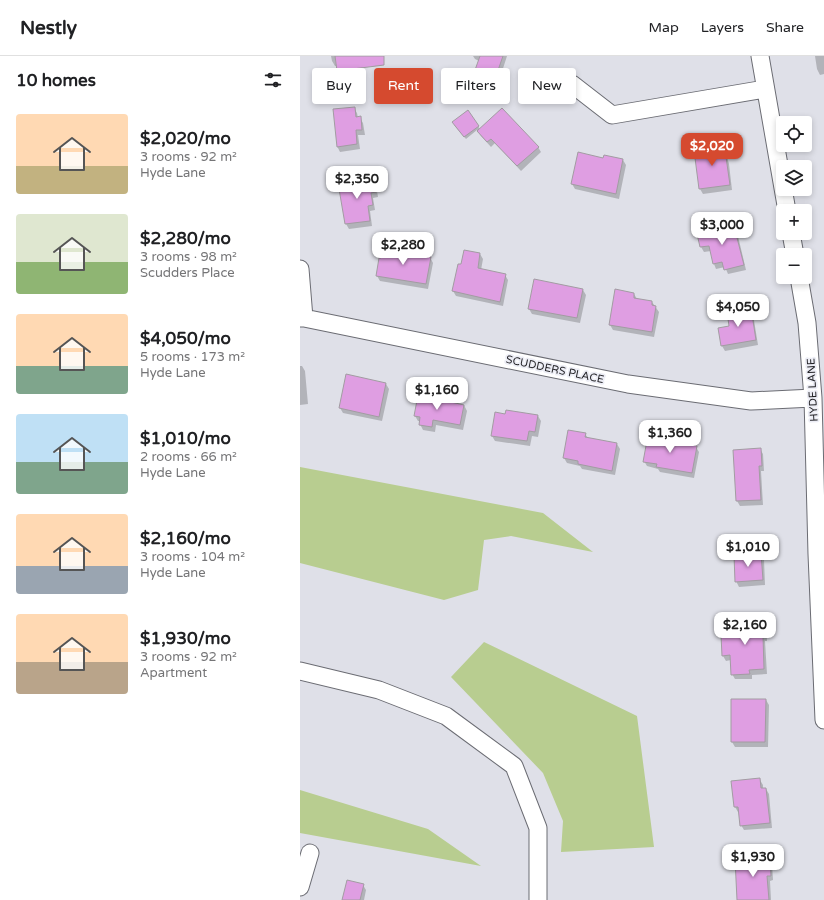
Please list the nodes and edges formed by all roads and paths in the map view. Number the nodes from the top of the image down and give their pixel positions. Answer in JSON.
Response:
{"nodes":[{"id":1,"x":760,"y":56,"type":"edge"},
{"id":2,"x":576,"y":87,"type":"edge"},
{"id":3,"x":765,"y":89,"type":"junction"},
{"id":4,"x":786,"y":204,"type":"edge"},
{"id":5,"x":300,"y":269,"type":"edge"},
{"id":6,"x":800,"y":284,"type":"edge"},
{"id":7,"x":302,"y":318,"type":"edge"},
{"id":8,"x":813,"y":398,"type":"junction"},
{"id":9,"x":300,"y":671,"type":"edge"},
{"id":10,"x":824,"y":720,"type":"edge"},
{"id":11,"x":310,"y":853,"type":"dead end"},
{"id":12,"x":300,"y":887,"type":"edge"},
{"id":13,"x":538,"y":900,"type":"edge"}],
"edges":[{"from":1,"to":3,"type":"street"},
{"from":2,"to":3,"type":"street"},
{"from":3,"to":4,"type":"street"},
{"from":5,"to":7,"type":"street"},
{"from":6,"to":8,"type":"street","name":"HYDE LANE"},
{"from":7,"to":8,"type":"street","name":"SCUDDERS PLACE"},
{"from":8,"to":10,"type":"street","name":"HYDE LANE"},
{"from":9,"to":13,"type":"street"},
{"from":11,"to":12,"type":"street"}]}
